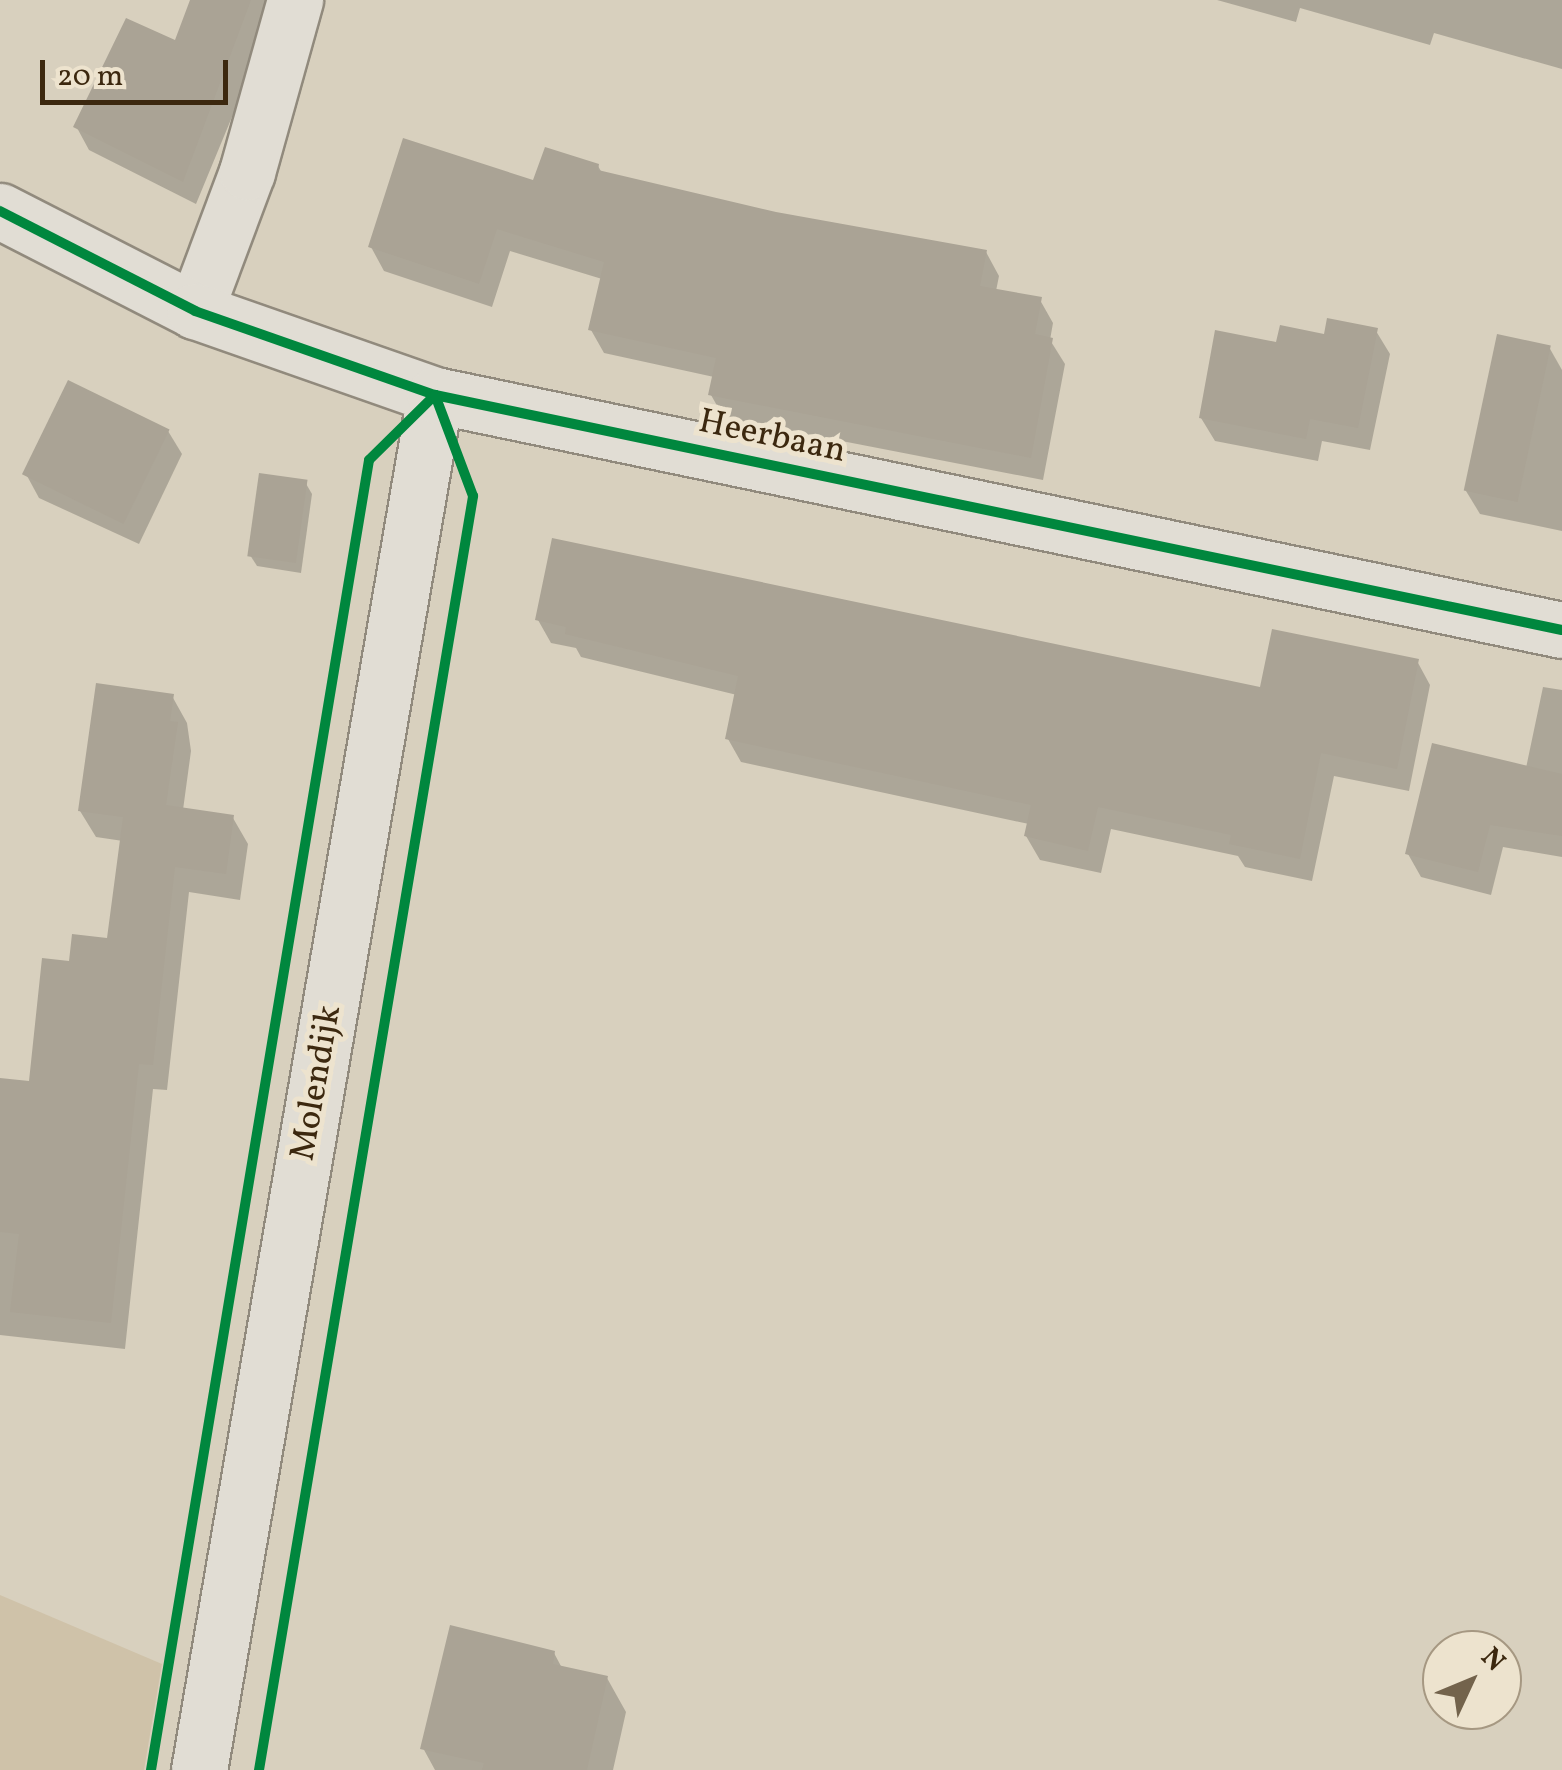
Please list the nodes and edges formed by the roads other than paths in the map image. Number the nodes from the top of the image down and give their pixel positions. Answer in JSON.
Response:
{"nodes":[{"id":1,"x":295,"y":0,"type":"edge"},
{"id":2,"x":0,"y":212,"type":"edge"},
{"id":3,"x":196,"y":311,"type":"junction"},
{"id":4,"x":435,"y":396,"type":"junction"},
{"id":5,"x":1562,"y":630,"type":"edge"},
{"id":6,"x":199,"y":1770,"type":"edge"}],
"edges":[{"from":1,"to":3,"type":"street"},
{"from":2,"to":3,"type":"street","name":"Heerbaan"},
{"from":3,"to":4,"type":"street","name":"Heerbaan"},
{"from":4,"to":5,"type":"street","name":"Heerbaan"},
{"from":4,"to":6,"type":"street","name":"Molendijk"}]}
